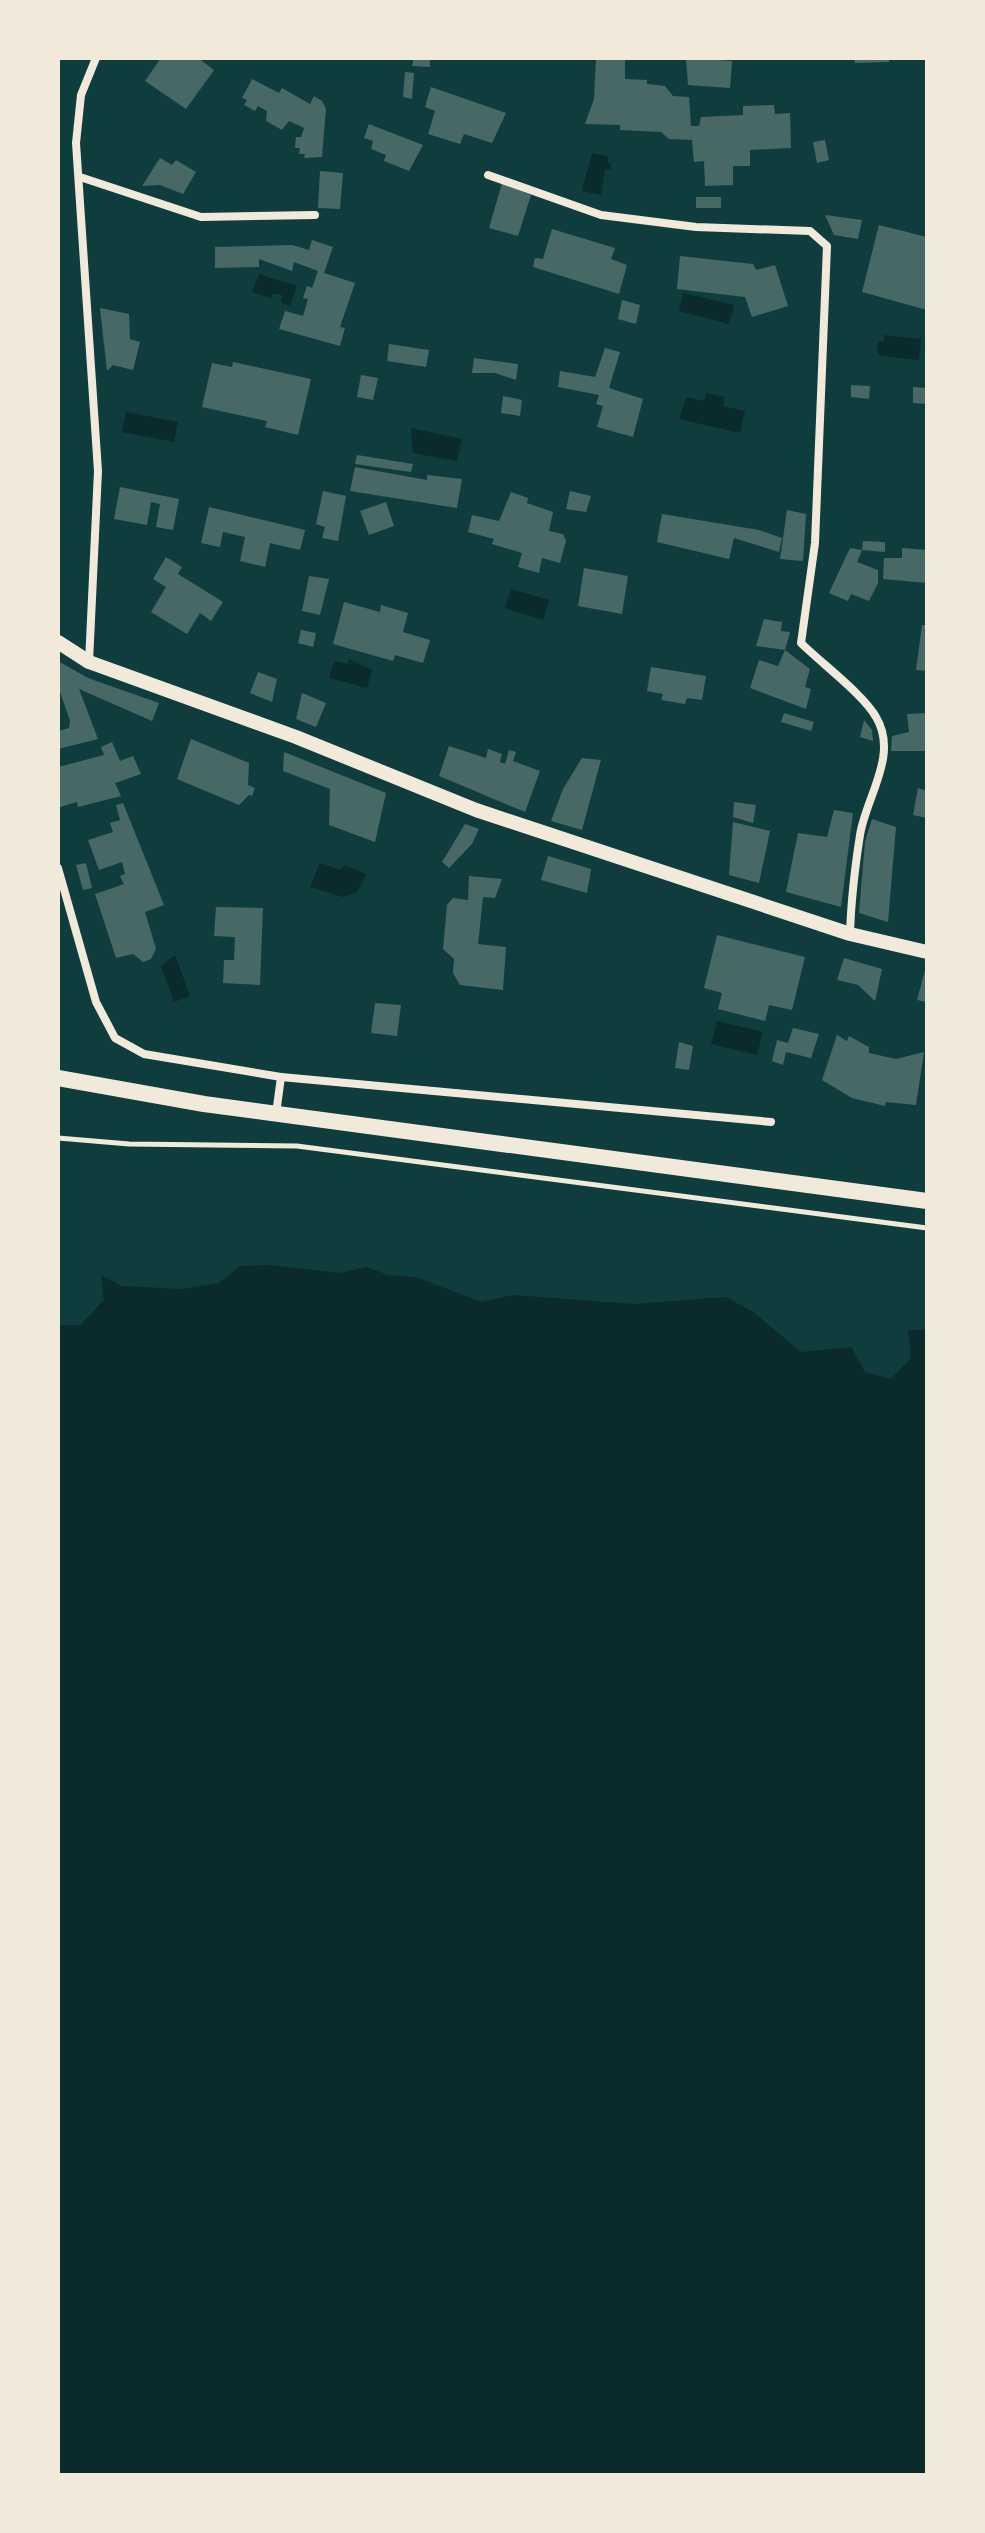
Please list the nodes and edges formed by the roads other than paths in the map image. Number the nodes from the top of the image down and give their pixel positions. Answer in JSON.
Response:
{"nodes":[{"id":1,"x":96,"y":58,"type":"edge"},
{"id":2,"x":488,"y":175,"type":"dead end"},
{"id":3,"x":80,"y":177,"type":"junction"},
{"id":4,"x":315,"y":215,"type":"dead end"},
{"id":5,"x":58,"y":642,"type":"edge"},
{"id":6,"x":89,"y":662,"type":"junction"},
{"id":7,"x":58,"y":868,"type":"edge"},
{"id":8,"x":850,"y":934,"type":"junction"},
{"id":9,"x":927,"y":952,"type":"edge"},
{"id":10,"x":281,"y":1077,"type":"junction"},
{"id":11,"x":58,"y":1078,"type":"edge"},
{"id":12,"x":276,"y":1114,"type":"junction"},
{"id":13,"x":771,"y":1122,"type":"dead end"},
{"id":14,"x":927,"y":1201,"type":"edge"}],
"edges":[{"from":1,"to":3,"type":"street"},
{"from":2,"to":8,"type":"street"},
{"from":3,"to":4,"type":"street"},
{"from":3,"to":6,"type":"street"},
{"from":5,"to":6,"type":"street"},
{"from":6,"to":8,"type":"street"},
{"from":7,"to":10,"type":"street"},
{"from":8,"to":9,"type":"street"},
{"from":10,"to":12,"type":"street"},
{"from":10,"to":13,"type":"street"},
{"from":11,"to":12,"type":"main road"},
{"from":12,"to":14,"type":"main road"}]}
